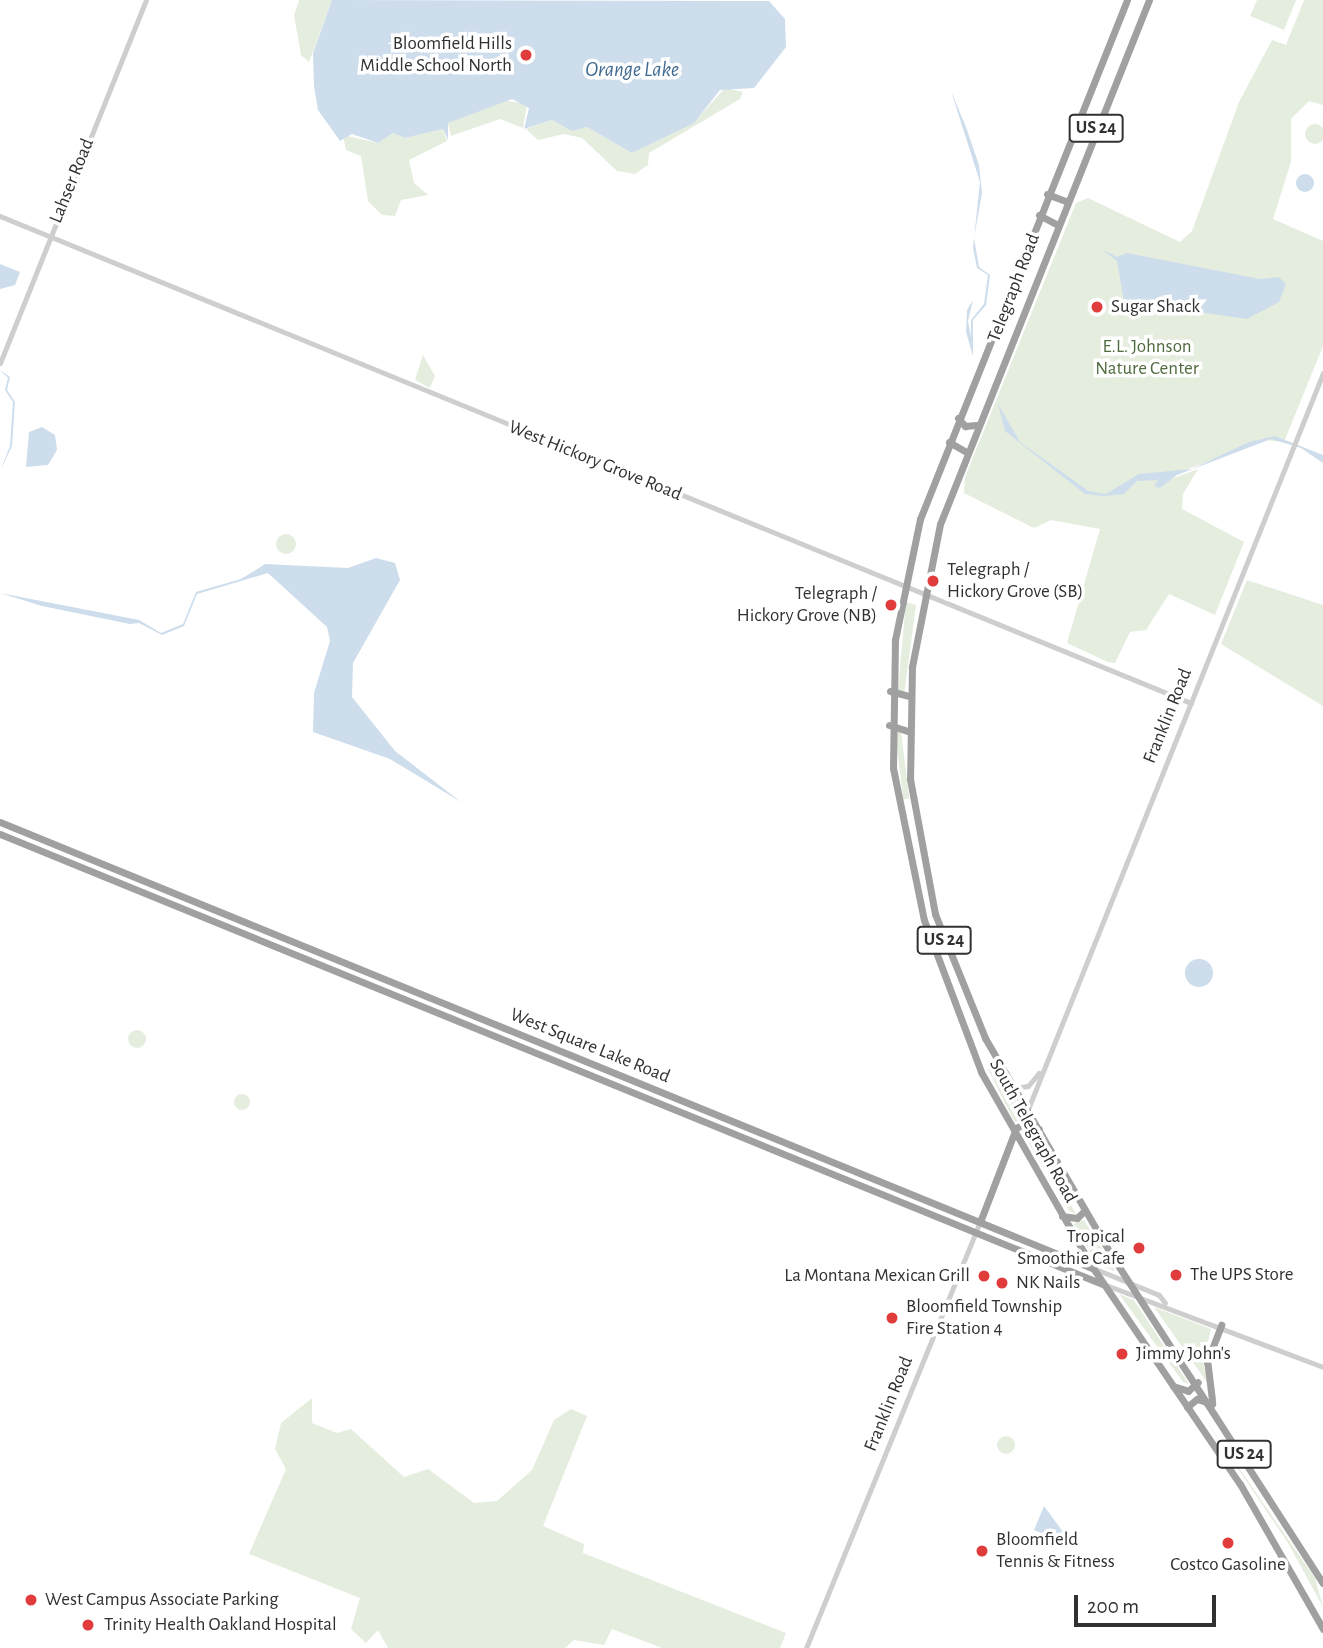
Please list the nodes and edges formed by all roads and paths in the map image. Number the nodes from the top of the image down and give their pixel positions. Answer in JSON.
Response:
{"nodes":[{"id":1,"x":146,"y":0,"type":"edge"},
{"id":2,"x":1127,"y":0,"type":"edge"},
{"id":3,"x":1149,"y":0,"type":"edge"},
{"id":4,"x":1047,"y":194,"type":"junction"},
{"id":5,"x":1065,"y":201,"type":"junction"},
{"id":6,"x":1039,"y":215,"type":"junction"},
{"id":7,"x":0,"y":216,"type":"edge"},
{"id":8,"x":1056,"y":224,"type":"junction"},
{"id":9,"x":49,"y":238,"type":"junction"},
{"id":10,"x":0,"y":363,"type":"edge"},
{"id":11,"x":1323,"y":373,"type":"edge"},
{"id":12,"x":958,"y":418,"type":"junction"},
{"id":13,"x":977,"y":425,"type":"junction"},
{"id":14,"x":948,"y":442,"type":"junction"},
{"id":15,"x":966,"y":452,"type":"junction"},
{"id":16,"x":903,"y":586,"type":"junction"},
{"id":17,"x":922,"y":593,"type":"junction"},
{"id":18,"x":890,"y":691,"type":"junction"},
{"id":19,"x":909,"y":696,"type":"junction"},
{"id":20,"x":1191,"y":703,"type":"junction"},
{"id":21,"x":889,"y":725,"type":"junction"},
{"id":22,"x":909,"y":731,"type":"junction"},
{"id":23,"x":0,"y":822,"type":"edge"},
{"id":24,"x":0,"y":834,"type":"edge"},
{"id":25,"x":1041,"y":1070,"type":"junction"},
{"id":26,"x":1014,"y":1088,"type":"junction"},
{"id":27,"x":1028,"y":1109,"type":"junction"},
{"id":28,"x":1039,"y":1129,"type":"junction"},
{"id":29,"x":1014,"y":1132,"type":"junction"},
{"id":30,"x":1085,"y":1210,"type":"junction"},
{"id":31,"x":1062,"y":1215,"type":"junction"},
{"id":32,"x":980,"y":1222,"type":"junction"},
{"id":33,"x":976,"y":1233,"type":"junction"},
{"id":34,"x":1093,"y":1268,"type":"junction"},
{"id":35,"x":1129,"y":1283,"type":"junction"},
{"id":36,"x":1103,"y":1284,"type":"junction"},
{"id":37,"x":1140,"y":1298,"type":"junction"},
{"id":38,"x":1165,"y":1303,"type":"junction"},
{"id":39,"x":1221,"y":1325,"type":"junction"},
{"id":40,"x":1323,"y":1367,"type":"edge"},
{"id":41,"x":1198,"y":1382,"type":"junction"},
{"id":42,"x":1172,"y":1386,"type":"junction"},
{"id":43,"x":1213,"y":1404,"type":"junction"},
{"id":44,"x":1187,"y":1407,"type":"junction"},
{"id":45,"x":1323,"y":1583,"type":"edge"},
{"id":46,"x":1314,"y":1614,"type":"junction"},
{"id":47,"x":1323,"y":1617,"type":"edge"},
{"id":48,"x":1323,"y":1629,"type":"edge"},
{"id":49,"x":806,"y":1648,"type":"edge"}],
"edges":[{"from":1,"to":9,"type":"street","name":"Lahser Road"},
{"from":2,"to":4,"type":"highway","name":"Telegraph Road","number":"US 24"},
{"from":3,"to":5,"type":"highway","name":"Telegraph Road","number":"US 24"},
{"from":4,"to":5,"type":"highway"},
{"from":4,"to":6,"type":"highway","name":"Telegraph Road","number":"US 24"},
{"from":5,"to":8,"type":"highway","name":"Telegraph Road","number":"US 24"},
{"from":6,"to":8,"type":"highway"},
{"from":6,"to":12,"type":"highway","name":"Telegraph Road","number":"US 24"},
{"from":7,"to":9,"type":"street","name":"West Hickory Grove Road"},
{"from":8,"to":13,"type":"highway","name":"Telegraph Road","number":"US 24"},
{"from":9,"to":10,"type":"street","name":"Lahser Road"},
{"from":9,"to":16,"type":"street","name":"West Hickory Grove Road"},
{"from":11,"to":20,"type":"street","name":"Franklin Road"},
{"from":12,"to":13,"type":"highway"},
{"from":12,"to":14,"type":"highway","name":"Telegraph Road","number":"US 24"},
{"from":13,"to":15,"type":"highway","name":"Telegraph Road","number":"US 24"},
{"from":14,"to":15,"type":"highway"},
{"from":14,"to":16,"type":"highway","name":"Telegraph Road","number":"US 24"},
{"from":15,"to":17,"type":"highway","name":"Telegraph Road","number":"US 24"},
{"from":16,"to":17,"type":"street","name":"West Hickory Grove Road"},
{"from":16,"to":18,"type":"highway","name":"South Telegraph Road","number":"US 24"},
{"from":17,"to":19,"type":"highway","name":"South Telegraph Road","number":"US 24"},
{"from":17,"to":20,"type":"street","name":"West Hickory Grove Road"},
{"from":18,"to":19,"type":"highway"},
{"from":18,"to":21,"type":"highway","name":"South Telegraph Road","number":"US 24"},
{"from":19,"to":22,"type":"highway","name":"South Telegraph Road","number":"US 24"},
{"from":20,"to":25,"type":"street","name":"Franklin Road"},
{"from":21,"to":22,"type":"highway"},
{"from":21,"to":29,"type":"highway","name":"South Telegraph Road","number":"US 24"},
{"from":22,"to":26,"type":"highway","name":"South Telegraph Road","number":"US 24"},
{"from":23,"to":32,"type":"highway","name":"West Square Lake Road"},
{"from":24,"to":33,"type":"highway","name":"West Square Lake Road"},
{"from":25,"to":26,"type":"street"},
{"from":25,"to":27,"type":"street","name":"Franklin Road"},
{"from":26,"to":27,"type":"highway","name":"South Telegraph Road","number":"US 24"},
{"from":27,"to":28,"type":"highway","name":"South Telegraph Road","number":"US 24"},
{"from":28,"to":29,"type":"highway"},
{"from":28,"to":30,"type":"highway","name":"South Telegraph Road","number":"US 24"},
{"from":29,"to":31,"type":"highway","name":"South Telegraph Road","number":"US 24"},
{"from":29,"to":32,"type":"highway","name":"Franklin Road"},
{"from":30,"to":31,"type":"highway"},
{"from":30,"to":35,"type":"highway","name":"South Telegraph Road","number":"US 24"},
{"from":31,"to":34,"type":"highway","name":"South Telegraph Road","number":"US 24"},
{"from":32,"to":33,"type":"street","name":"Franklin Road"},
{"from":32,"to":34,"type":"highway","name":"West Square Lake Road"},
{"from":33,"to":36,"type":"highway","name":"West Square Lake Road"},
{"from":33,"to":49,"type":"street","name":"Franklin Road"},
{"from":34,"to":35,"type":"street","name":"West Square Lake Road"},
{"from":34,"to":36,"type":"highway","name":"South Telegraph Road","number":"US 24"},
{"from":35,"to":37,"type":"highway","name":"South Telegraph Road","number":"US 24"},
{"from":35,"to":38,"type":"street","name":"West Square Lake Road"},
{"from":36,"to":37,"type":"street","name":"West Square Lake Road"},
{"from":36,"to":42,"type":"highway","name":"South Telegraph Road","number":"US 24"},
{"from":37,"to":38,"type":"street","name":"West Square Lake Road"},
{"from":37,"to":41,"type":"highway","name":"South Telegraph Road","number":"US 24"},
{"from":38,"to":39,"type":"street","name":"West Square Lake Road"},
{"from":39,"to":40,"type":"street","name":"West Square Lake Road"},
{"from":39,"to":43,"type":"highway"},
{"from":41,"to":42,"type":"highway"},
{"from":41,"to":43,"type":"highway","name":"South Telegraph Road","number":"US 24"},
{"from":42,"to":44,"type":"highway","name":"South Telegraph Road","number":"US 24"},
{"from":43,"to":44,"type":"highway"},
{"from":43,"to":45,"type":"highway","name":"South Telegraph Road","number":"US 24"},
{"from":44,"to":46,"type":"highway","name":"South Telegraph Road","number":"US 24"},
{"from":46,"to":47,"type":"highway"},
{"from":46,"to":48,"type":"highway","name":"South Telegraph Road","number":"US 24"}]}
